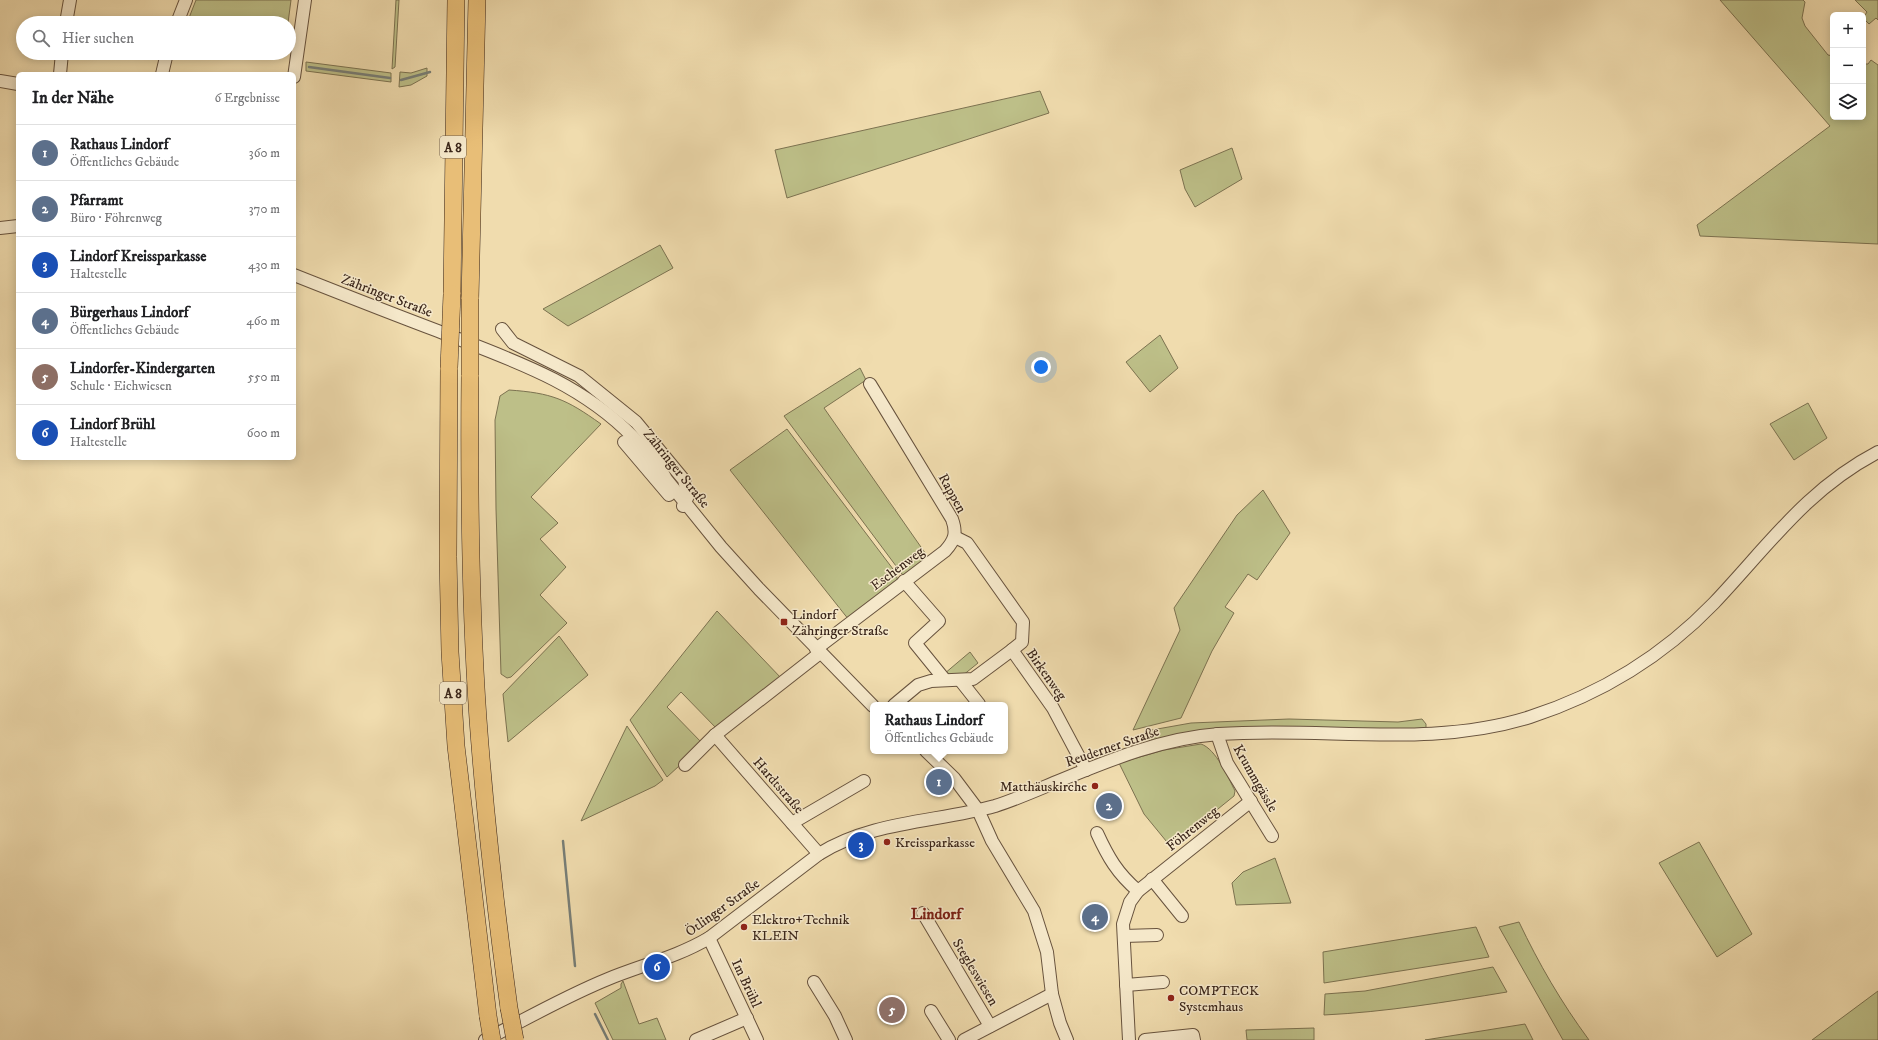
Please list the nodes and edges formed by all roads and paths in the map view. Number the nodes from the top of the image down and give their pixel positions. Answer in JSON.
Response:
{"nodes":[{"id":1,"x":70,"y":0,"type":"edge"},
{"id":2,"x":186,"y":0,"type":"edge"},
{"id":3,"x":305,"y":0,"type":"edge"},
{"id":4,"x":456,"y":0,"type":"edge"},
{"id":5,"x":477,"y":0,"type":"edge"},
{"id":6,"x":67,"y":16,"type":"edge"},
{"id":7,"x":180,"y":16,"type":"edge"},
{"id":8,"x":61,"y":60,"type":"edge"},
{"id":9,"x":165,"y":60,"type":"edge"},
{"id":10,"x":60,"y":72,"type":"edge"},
{"id":11,"x":162,"y":72,"type":"edge"},
{"id":12,"x":295,"y":72,"type":"edge"},
{"id":13,"x":0,"y":81,"type":"edge"},
{"id":14,"x":16,"y":84,"type":"edge"},
{"id":15,"x":16,"y":226,"type":"edge"},
{"id":16,"x":0,"y":228,"type":"edge"},
{"id":17,"x":296,"y":276,"type":"edge"},
{"id":18,"x":502,"y":329,"type":"dead end"},
{"id":19,"x":870,"y":384,"type":"dead end"},
{"id":20,"x":624,"y":442,"type":"dead end"},
{"id":21,"x":1878,"y":452,"type":"edge"},
{"id":22,"x":686,"y":502,"type":"junction"},
{"id":23,"x":955,"y":537,"type":"junction"},
{"id":24,"x":904,"y":581,"type":"junction"},
{"id":25,"x":1012,"y":650,"type":"junction"},
{"id":26,"x":818,"y":651,"type":"junction"},
{"id":27,"x":945,"y":680,"type":"junction"},
{"id":28,"x":960,"y":680,"type":"junction"},
{"id":29,"x":898,"y":702,"type":"edge"},
{"id":30,"x":977,"y":702,"type":"edge"},
{"id":31,"x":870,"y":703,"type":"edge"},
{"id":32,"x":1217,"y":734,"type":"junction"},
{"id":33,"x":715,"y":735,"type":"junction"},
{"id":34,"x":929,"y":754,"type":"edge"},
{"id":35,"x":685,"y":765,"type":"dead end"},
{"id":36,"x":1086,"y":770,"type":"junction"},
{"id":37,"x":864,"y":781,"type":"dead end"},
{"id":38,"x":1251,"y":801,"type":"junction"},
{"id":39,"x":978,"y":810,"type":"junction"},
{"id":40,"x":792,"y":823,"type":"junction"},
{"id":41,"x":1097,"y":833,"type":"dead end"},
{"id":42,"x":1272,"y":836,"type":"dead end"},
{"id":43,"x":819,"y":854,"type":"junction"},
{"id":44,"x":1152,"y":880,"type":"junction"},
{"id":45,"x":1138,"y":891,"type":"junction"},
{"id":46,"x":923,"y":913,"type":"dead end"},
{"id":47,"x":1182,"y":916,"type":"dead end"},
{"id":48,"x":1157,"y":935,"type":"dead end"},
{"id":49,"x":1124,"y":936,"type":"junction"},
{"id":50,"x":709,"y":938,"type":"junction"},
{"id":51,"x":814,"y":982,"type":"dead end"},
{"id":52,"x":1163,"y":982,"type":"dead end"},
{"id":53,"x":1126,"y":985,"type":"junction"},
{"id":54,"x":1052,"y":994,"type":"junction"},
{"id":55,"x":931,"y":1011,"type":"dead end"},
{"id":56,"x":747,"y":1018,"type":"junction"},
{"id":57,"x":990,"y":1026,"type":"junction"},
{"id":58,"x":484,"y":1040,"type":"edge"},
{"id":59,"x":492,"y":1040,"type":"edge"},
{"id":60,"x":515,"y":1040,"type":"edge"},
{"id":61,"x":696,"y":1040,"type":"edge"},
{"id":62,"x":757,"y":1040,"type":"edge"},
{"id":63,"x":846,"y":1040,"type":"edge"},
{"id":64,"x":949,"y":1040,"type":"edge"},
{"id":65,"x":965,"y":1040,"type":"edge"},
{"id":66,"x":1067,"y":1040,"type":"edge"},
{"id":67,"x":1129,"y":1040,"type":"edge"},
{"id":68,"x":1145,"y":1040,"type":"edge"},
{"id":69,"x":1150,"y":1040,"type":"edge"},
{"id":70,"x":1194,"y":1040,"type":"edge"}],
"edges":[{"from":1,"to":6,"type":"street"},
{"from":2,"to":7,"type":"street"},
{"from":3,"to":12,"type":"street"},
{"from":4,"to":59,"type":"highway","number":"A 8","bridge":true},
{"from":5,"to":60,"type":"highway","number":"A 8","bridge":true},
{"from":8,"to":10,"type":"street"},
{"from":9,"to":11,"type":"street"},
{"from":13,"to":14,"type":"street"},
{"from":15,"to":16,"type":"street"},
{"from":17,"to":22,"type":"street","name":"Zähringer Straße"},
{"from":18,"to":22,"type":"street"},
{"from":19,"to":23,"type":"street","name":"Rappen"},
{"from":20,"to":22,"type":"street"},
{"from":21,"to":32,"type":"street","name":"Reuderner Straße"},
{"from":22,"to":26,"type":"street","name":"Zähringer Straße"},
{"from":23,"to":24,"type":"street","name":"Eschenweg"},
{"from":23,"to":25,"type":"street"},
{"from":24,"to":26,"type":"street","name":"Eschenweg"},
{"from":24,"to":27,"type":"street"},
{"from":25,"to":28,"type":"street","name":"Birkenweg"},
{"from":25,"to":36,"type":"street","name":"Birkenweg"},
{"from":26,"to":31,"type":"street","name":"Zähringer Straße"},
{"from":26,"to":33,"type":"street"},
{"from":27,"to":28,"type":"street","name":"Birkenweg"},
{"from":27,"to":29,"type":"street","name":"Birkenweg"},
{"from":28,"to":30,"type":"street"},
{"from":32,"to":36,"type":"street","name":"Reuderner Straße"},
{"from":32,"to":38,"type":"street","name":"Krummgässle"},
{"from":33,"to":35,"type":"street"},
{"from":33,"to":40,"type":"street","name":"Hardtstraße"},
{"from":34,"to":39,"type":"street"},
{"from":36,"to":39,"type":"street","name":"Reuderner Straße"},
{"from":37,"to":40,"type":"street"},
{"from":38,"to":42,"type":"street","name":"Krummgässle"},
{"from":38,"to":44,"type":"street","name":"Föhrenweg"},
{"from":39,"to":43,"type":"street","name":"Ötlinger Straße"},
{"from":39,"to":54,"type":"street"},
{"from":40,"to":43,"type":"street","name":"Hardtstraße"},
{"from":41,"to":45,"type":"street"},
{"from":43,"to":50,"type":"street","name":"Ötlinger Straße"},
{"from":44,"to":45,"type":"street","name":"Föhrenweg"},
{"from":44,"to":47,"type":"street"},
{"from":45,"to":49,"type":"street","name":"Föhrenweg"},
{"from":46,"to":57,"type":"street","name":"Stegleswiesen"},
{"from":48,"to":49,"type":"street"},
{"from":49,"to":53,"type":"street","name":"Föhrenweg"},
{"from":50,"to":56,"type":"street","name":"Im Brühl"},
{"from":50,"to":58,"type":"street","name":"Ötlinger Straße"},
{"from":51,"to":63,"type":"street"},
{"from":52,"to":53,"type":"street"},
{"from":53,"to":67,"type":"street","name":"Föhrenweg"},
{"from":54,"to":57,"type":"street"},
{"from":54,"to":66,"type":"street"},
{"from":55,"to":64,"type":"street"},
{"from":56,"to":61,"type":"street"},
{"from":56,"to":62,"type":"street","name":"Im Brühl"},
{"from":57,"to":65,"type":"street"},
{"from":68,"to":69,"type":"street"},
{"from":69,"to":70,"type":"street"}]}
